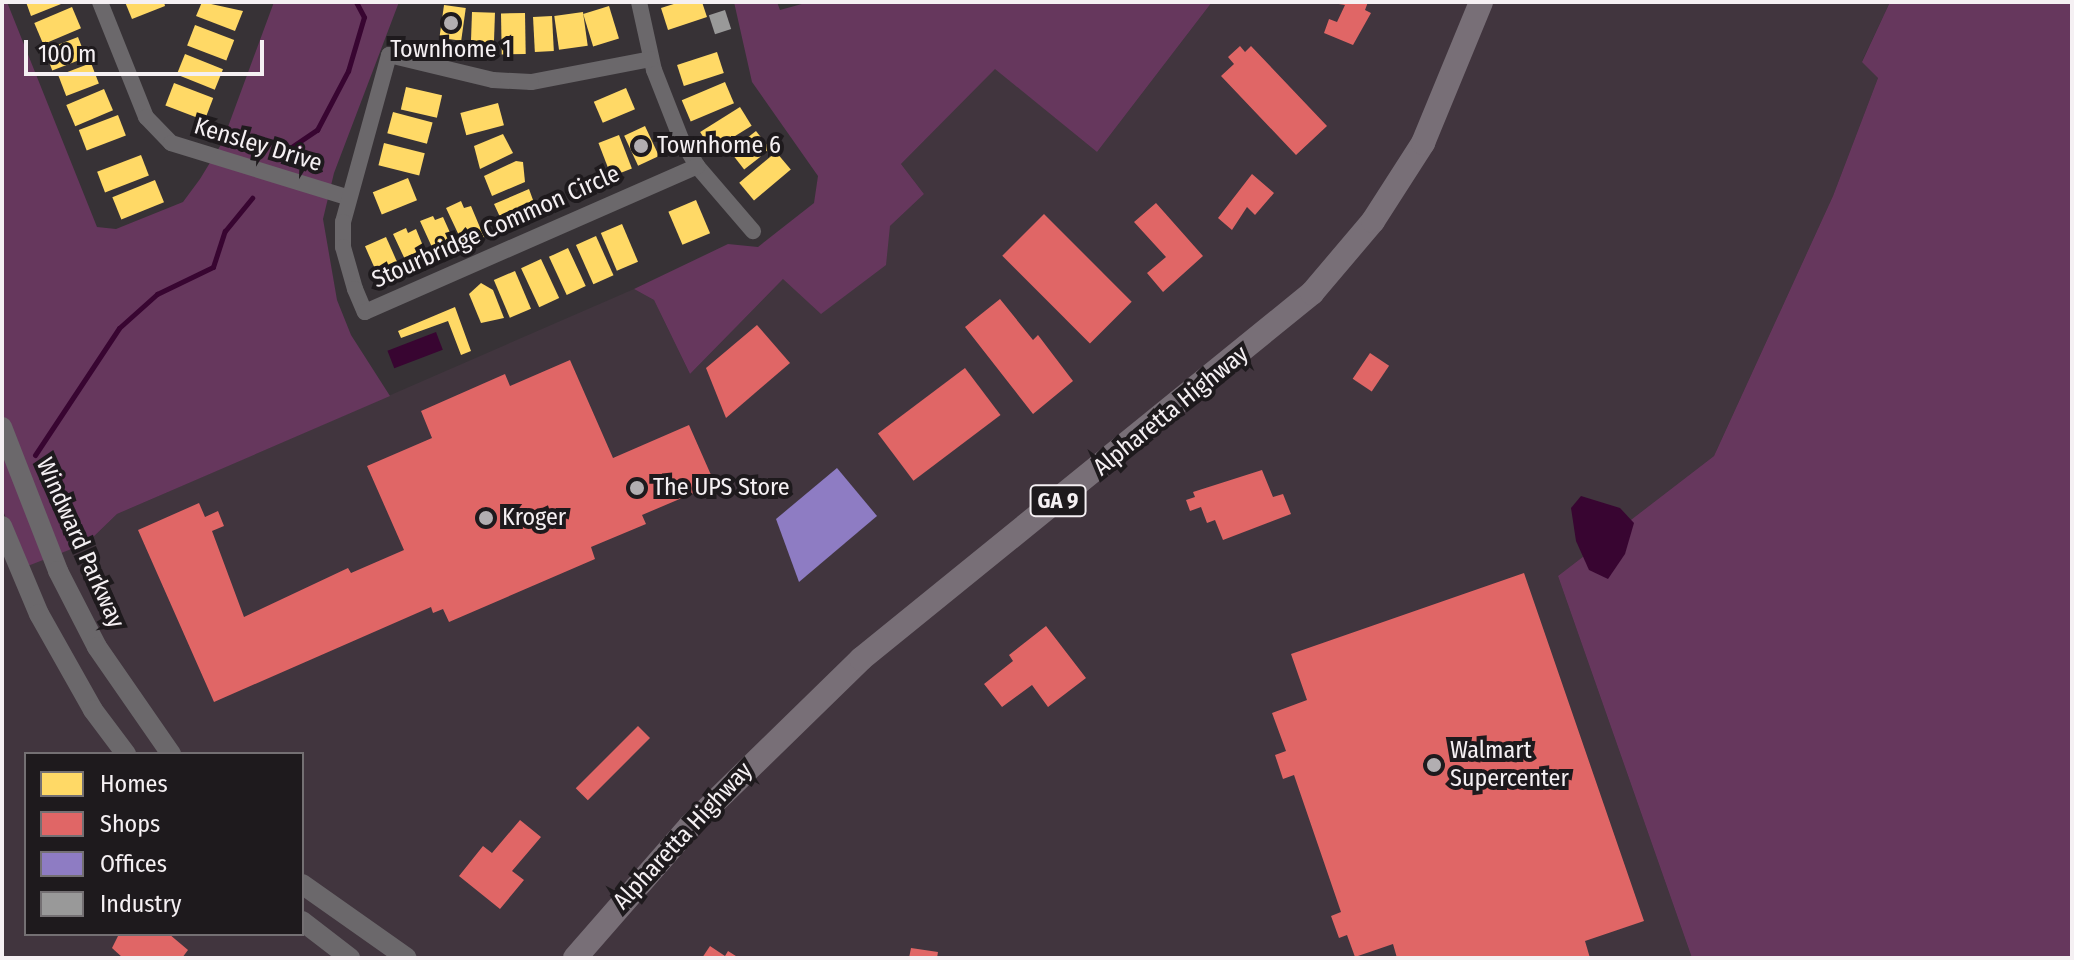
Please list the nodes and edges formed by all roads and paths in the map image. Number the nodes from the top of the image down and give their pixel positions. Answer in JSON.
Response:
{"nodes":[{"id":1,"x":100,"y":2,"type":"edge"},
{"id":2,"x":639,"y":2,"type":"edge"},
{"id":3,"x":1481,"y":2,"type":"edge"},
{"id":4,"x":651,"y":59,"type":"junction"},
{"id":5,"x":697,"y":166,"type":"junction"},
{"id":6,"x":347,"y":197,"type":"junction"},
{"id":7,"x":753,"y":231,"type":"dead end"},
{"id":8,"x":2,"y":427,"type":"edge"},
{"id":9,"x":2,"y":526,"type":"edge"},
{"id":10,"x":124,"y":752,"type":"edge"},
{"id":11,"x":170,"y":752,"type":"edge"},
{"id":12,"x":304,"y":885,"type":"edge"},
{"id":13,"x":304,"y":923,"type":"edge"},
{"id":14,"x":581,"y":953,"type":"edge"},
{"id":15,"x":350,"y":958,"type":"edge"},
{"id":16,"x":407,"y":958,"type":"edge"}],
"edges":[{"from":1,"to":6,"type":"street","name":"Kensley Drive"},
{"from":2,"to":4,"type":"street"},
{"from":3,"to":14,"type":"main road","name":"Alpharetta Highway","number":"GA 9"},
{"from":4,"to":5,"type":"street"},
{"from":4,"to":6,"type":"street","name":"Stourbridge Common Circle"},
{"from":5,"to":6,"type":"street","name":"Stourbridge Common Circle"},
{"from":5,"to":7,"type":"street"},
{"from":8,"to":11,"type":"street","name":"Windward Parkway"},
{"from":9,"to":10,"type":"street"},
{"from":12,"to":16,"type":"street"},
{"from":13,"to":15,"type":"street"}]}
